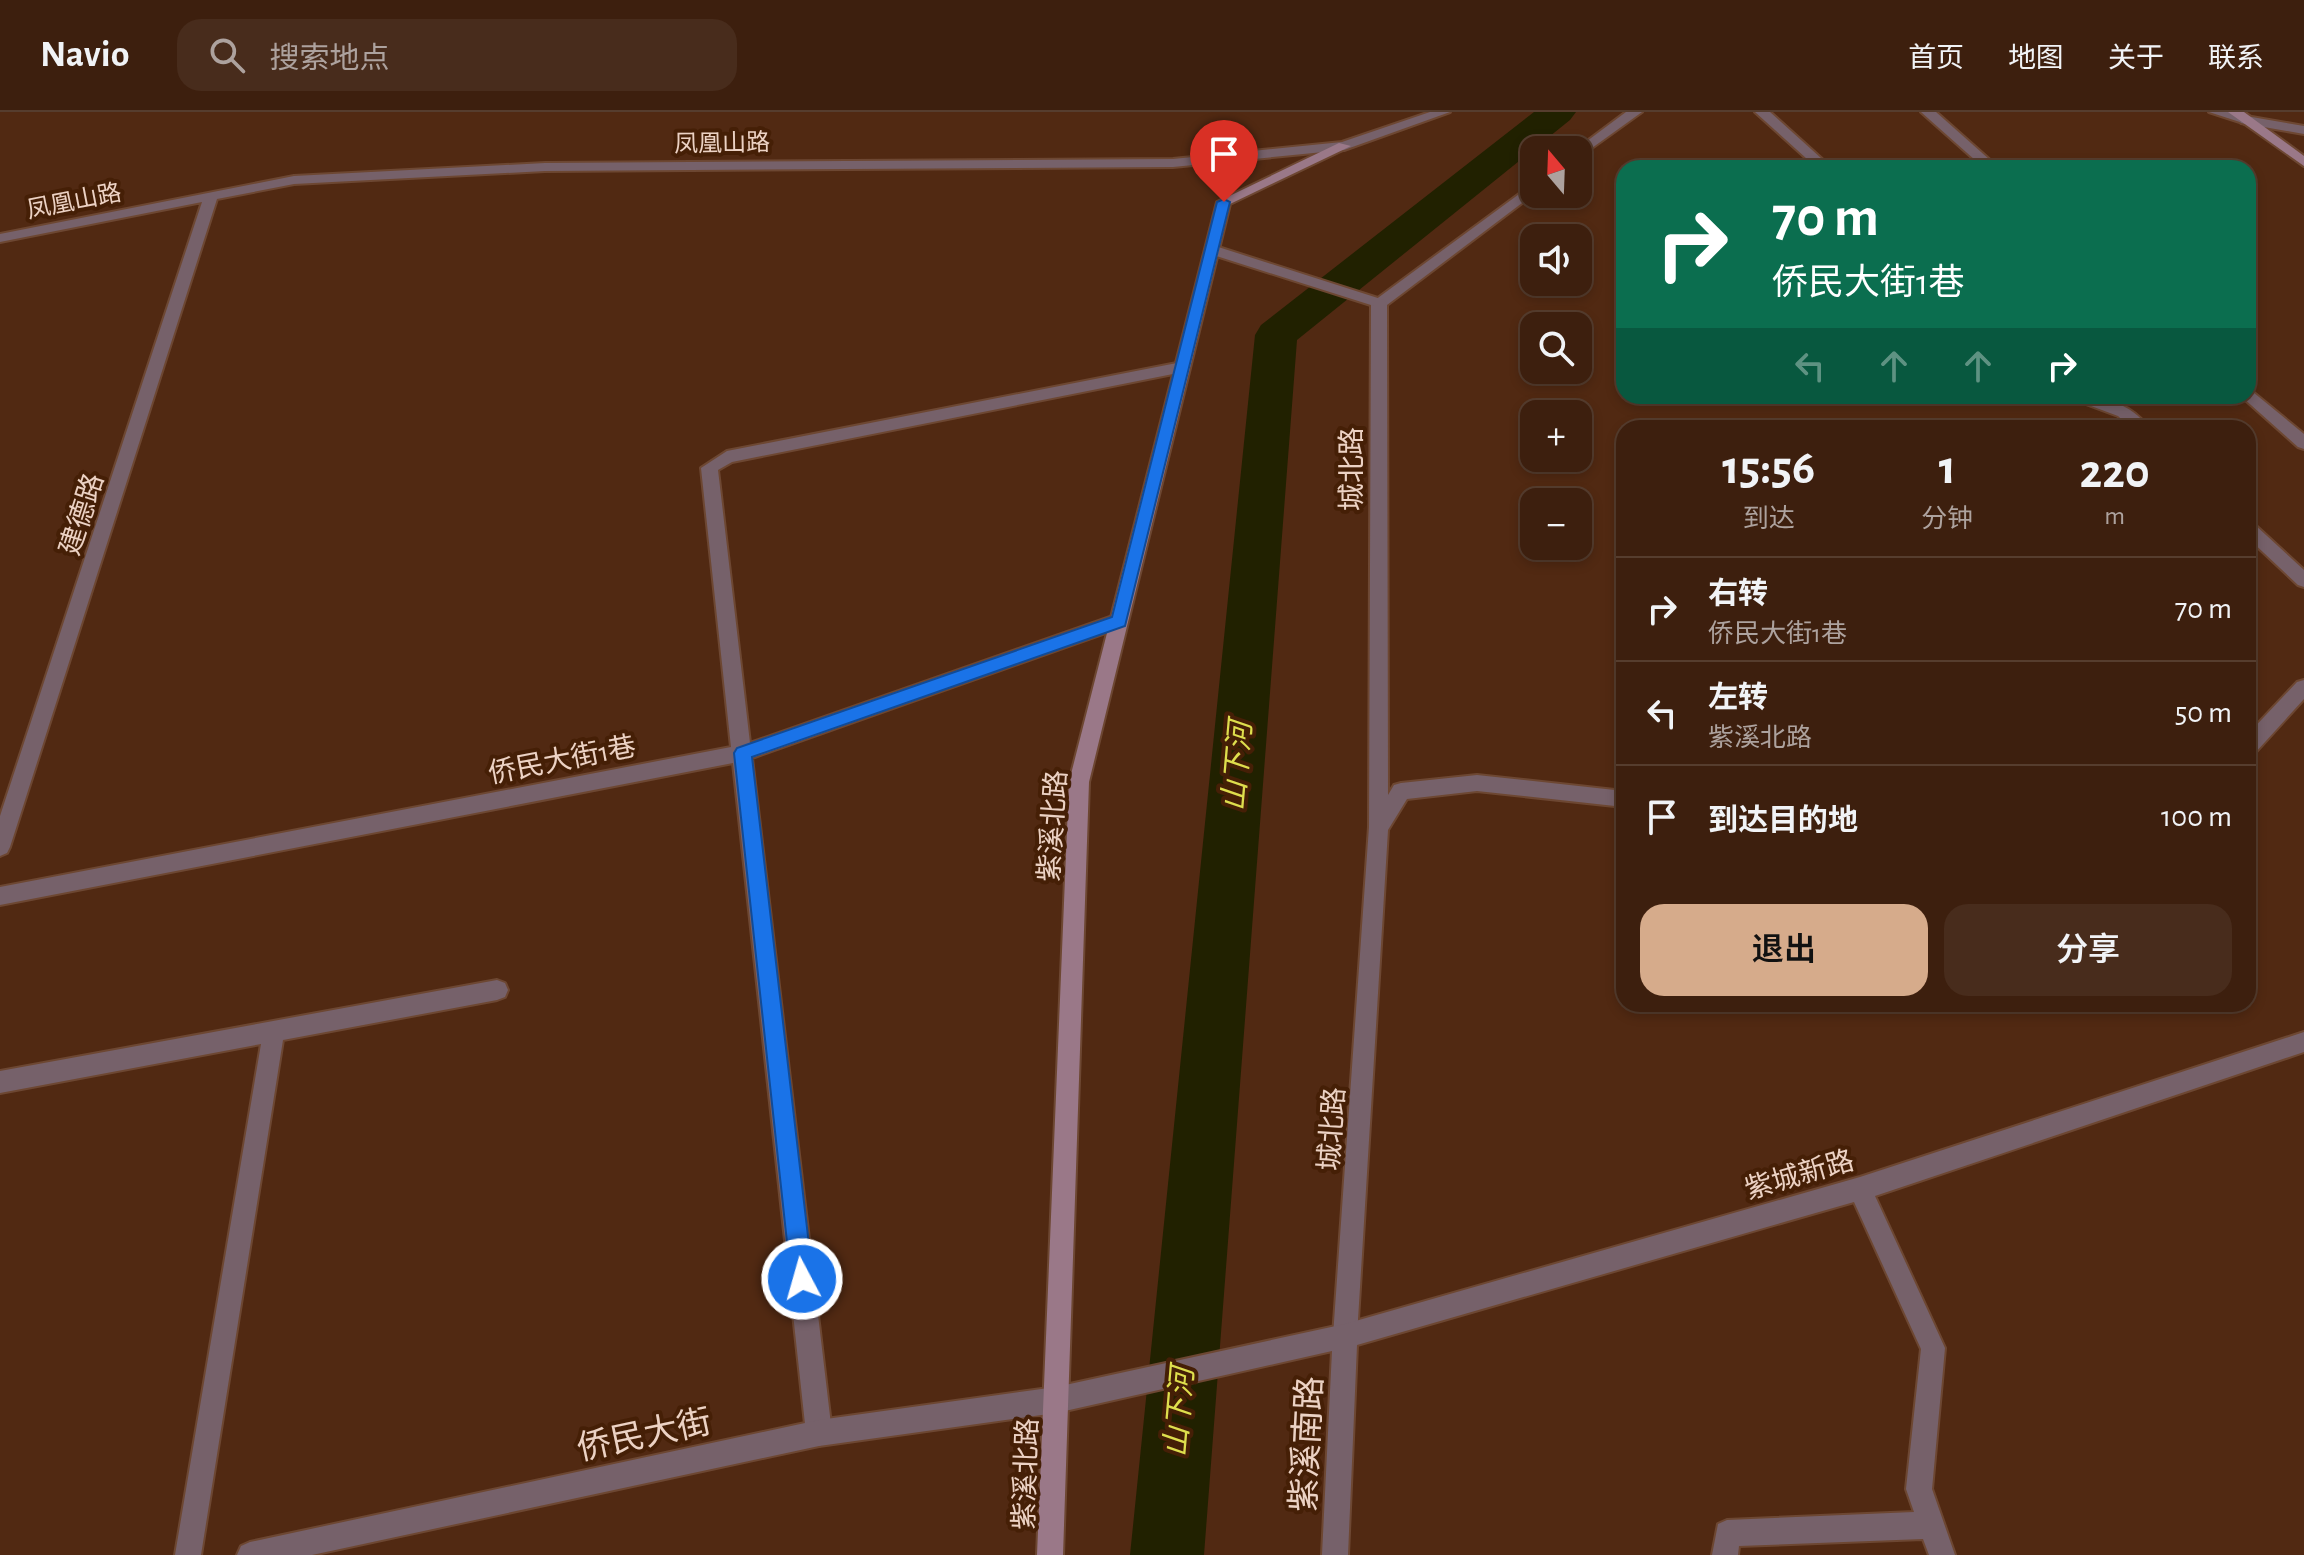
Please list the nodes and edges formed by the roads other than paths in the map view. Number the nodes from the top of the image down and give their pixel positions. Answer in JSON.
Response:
{"nodes":[{"id":1,"x":1443,"y":112,"type":"edge"},
{"id":2,"x":1635,"y":112,"type":"edge"},
{"id":3,"x":1762,"y":112,"type":"edge"},
{"id":4,"x":1928,"y":112,"type":"edge"},
{"id":5,"x":2216,"y":112,"type":"edge"},
{"id":6,"x":2240,"y":116,"type":"edge"},
{"id":7,"x":2304,"y":130,"type":"edge"},
{"id":8,"x":1592,"y":144,"type":"edge"},
{"id":9,"x":1344,"y":146,"type":"junction"},
{"id":10,"x":1816,"y":160,"type":"edge"},
{"id":11,"x":1983,"y":160,"type":"edge"},
{"id":12,"x":2304,"y":162,"type":"edge"},
{"id":13,"x":211,"y":196,"type":"junction"},
{"id":14,"x":1520,"y":197,"type":"edge"},
{"id":15,"x":0,"y":238,"type":"edge"},
{"id":16,"x":1212,"y":250,"type":"junction"},
{"id":17,"x":1379,"y":303,"type":"junction"},
{"id":18,"x":1182,"y":367,"type":"junction"},
{"id":19,"x":2256,"y":400,"type":"edge"},
{"id":20,"x":2102,"y":404,"type":"edge"},
{"id":21,"x":2132,"y":420,"type":"edge"},
{"id":22,"x":2304,"y":443,"type":"edge"},
{"id":23,"x":2256,"y":535,"type":"edge"},
{"id":24,"x":2304,"y":580,"type":"edge"},
{"id":25,"x":1119,"y":621,"type":"junction"},
{"id":26,"x":2304,"y":687,"type":"edge"},
{"id":27,"x":2256,"y":738,"type":"edge"},
{"id":28,"x":743,"y":753,"type":"junction"},
{"id":29,"x":1616,"y":798,"type":"edge"},
{"id":30,"x":1378,"y":829,"type":"junction"},
{"id":31,"x":0,"y":847,"type":"edge"},
{"id":32,"x":0,"y":896,"type":"edge"},
{"id":33,"x":497,"y":990,"type":"dead end"},
{"id":34,"x":274,"y":1030,"type":"junction"},
{"id":35,"x":2304,"y":1042,"type":"edge"},
{"id":36,"x":0,"y":1082,"type":"edge"},
{"id":37,"x":1860,"y":1189,"type":"junction"},
{"id":38,"x":1345,"y":1336,"type":"junction"},
{"id":39,"x":1056,"y":1400,"type":"junction"},
{"id":40,"x":819,"y":1433,"type":"junction"},
{"id":41,"x":1932,"y":1525,"type":"junction"},
{"id":42,"x":188,"y":1555,"type":"edge"},
{"id":43,"x":250,"y":1555,"type":"edge"},
{"id":44,"x":1050,"y":1555,"type":"edge"},
{"id":45,"x":1335,"y":1555,"type":"edge"},
{"id":46,"x":1725,"y":1555,"type":"edge"},
{"id":47,"x":1942,"y":1555,"type":"edge"}],
"edges":[{"from":1,"to":9,"type":"street","name":"凤凰山路"},
{"from":2,"to":8,"type":"street"},
{"from":3,"to":10,"type":"street"},
{"from":4,"to":11,"type":"street"},
{"from":5,"to":6,"type":"street"},
{"from":6,"to":7,"type":"street"},
{"from":6,"to":12,"type":"street"},
{"from":9,"to":13,"type":"street","name":"凤凰山路"},
{"from":9,"to":16,"type":"street","name":"紫溪北路"},
{"from":13,"to":15,"type":"street","name":"凤凰山路"},
{"from":13,"to":31,"type":"street","name":"建德路"},
{"from":14,"to":17,"type":"street"},
{"from":16,"to":17,"type":"street"},
{"from":16,"to":18,"type":"street","name":"紫溪北路"},
{"from":17,"to":30,"type":"street","name":"城北路"},
{"from":18,"to":25,"type":"street","name":"紫溪北路"},
{"from":18,"to":28,"type":"street"},
{"from":19,"to":22,"type":"street"},
{"from":20,"to":21,"type":"street"},
{"from":23,"to":24,"type":"street"},
{"from":25,"to":28,"type":"street","name":"侨民大街1巷"},
{"from":25,"to":39,"type":"street","name":"紫溪北路"},
{"from":26,"to":27,"type":"street"},
{"from":28,"to":32,"type":"street","name":"侨民大街1巷"},
{"from":28,"to":40,"type":"street"},
{"from":29,"to":30,"type":"street","name":"城北路"},
{"from":30,"to":38,"type":"street","name":"城北路"},
{"from":33,"to":34,"type":"street"},
{"from":34,"to":36,"type":"street"},
{"from":34,"to":42,"type":"street"},
{"from":35,"to":37,"type":"street","name":"紫城新路"},
{"from":37,"to":38,"type":"street","name":"紫城新路"},
{"from":37,"to":41,"type":"street"},
{"from":38,"to":39,"type":"street","name":"紫城新路"},
{"from":38,"to":45,"type":"street","name":"紫溪南路"},
{"from":39,"to":40,"type":"street","name":"侨民大街"},
{"from":39,"to":44,"type":"street","name":"紫溪北路"},
{"from":40,"to":43,"type":"street","name":"侨民大街"},
{"from":41,"to":46,"type":"street"},
{"from":41,"to":47,"type":"street"}]}
